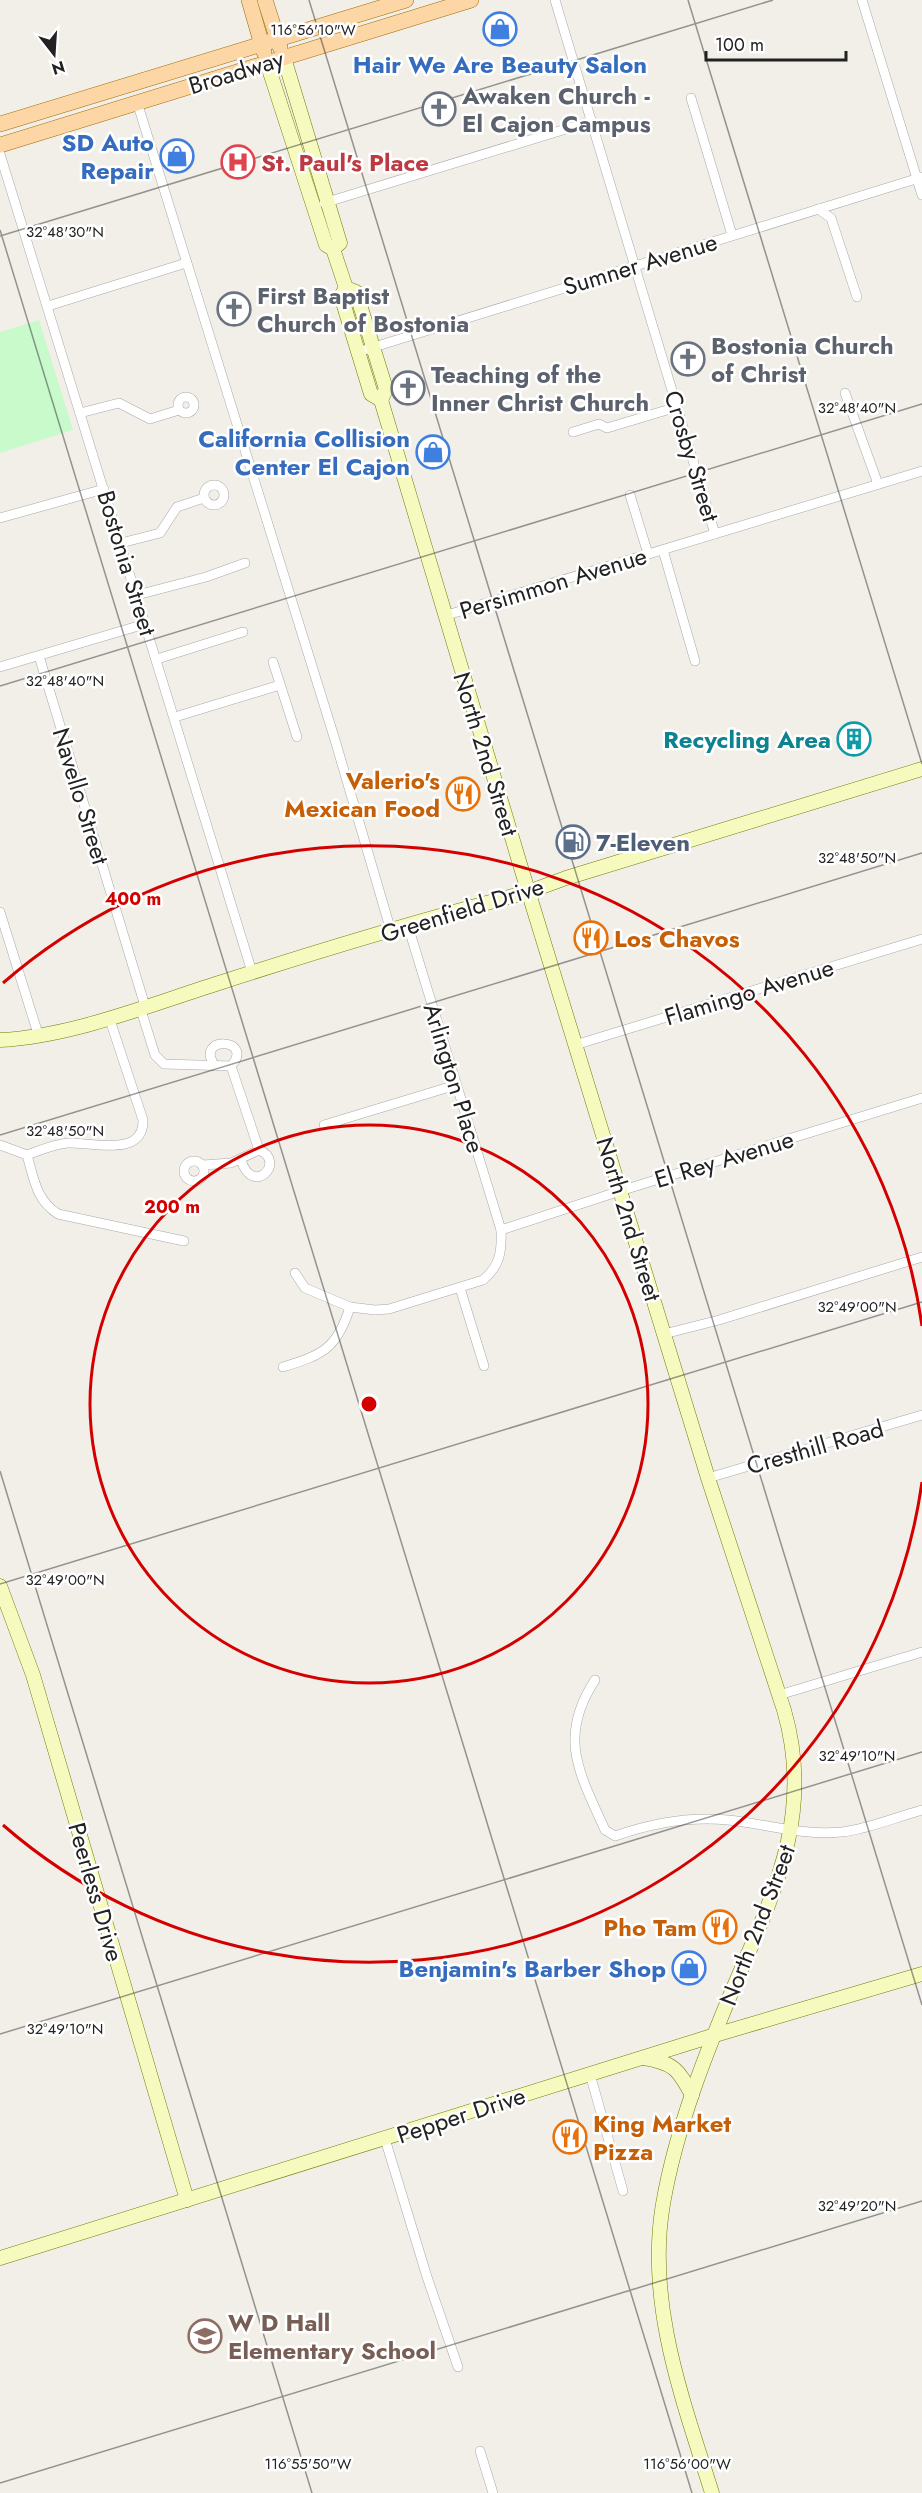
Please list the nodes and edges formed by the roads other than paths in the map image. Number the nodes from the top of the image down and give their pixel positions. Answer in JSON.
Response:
{"nodes":[{"id":1,"x":249,"y":0,"type":"edge"},
{"id":2,"x":265,"y":0,"type":"edge"},
{"id":3,"x":406,"y":0,"type":"edge"},
{"id":4,"x":471,"y":0,"type":"edge"},
{"id":5,"x":555,"y":0,"type":"edge"},
{"id":6,"x":862,"y":0,"type":"edge"},
{"id":7,"x":277,"y":39,"type":"junction"},
{"id":8,"x":261,"y":44,"type":"junction"},
{"id":9,"x":284,"y":58,"type":"junction"},
{"id":10,"x":267,"y":63,"type":"junction"},
{"id":11,"x":691,"y":98,"type":"dead end"},
{"id":12,"x":137,"y":102,"type":"junction"},
{"id":13,"x":592,"y":121,"type":"junction"},
{"id":14,"x":0,"y":124,"type":"edge"},
{"id":15,"x":0,"y":145,"type":"edge"},
{"id":16,"x":294,"y":149,"type":"junction"},
{"id":17,"x":0,"y":154,"type":"edge"},
{"id":18,"x":920,"y":178,"type":"edge"},
{"id":19,"x":922,"y":195,"type":"edge"},
{"id":20,"x":328,"y":202,"type":"junction"},
{"id":21,"x":314,"y":207,"type":"junction"},
{"id":22,"x":818,"y":209,"type":"junction"},
{"id":23,"x":732,"y":235,"type":"junction"},
{"id":24,"x":333,"y":249,"type":"junction"},
{"id":25,"x":186,"y":263,"type":"junction"},
{"id":26,"x":635,"y":265,"type":"junction"},
{"id":27,"x":346,"y":288,"type":"junction"},
{"id":28,"x":857,"y":297,"type":"dead end"},
{"id":29,"x":48,"y":306,"type":"junction"},
{"id":30,"x":344,"y":306,"type":"junction"},
{"id":31,"x":373,"y":347,"type":"junction"},
{"id":32,"x":358,"y":352,"type":"junction"},
{"id":33,"x":845,"y":393,"type":"dead end"},
{"id":34,"x":381,"y":400,"type":"junction"},
{"id":35,"x":677,"y":407,"type":"junction"},
{"id":36,"x":179,"y":410,"type":"dead end"},
{"id":37,"x":80,"y":413,"type":"junction"},
{"id":38,"x":573,"y":432,"type":"dead end"},
{"id":39,"x":922,"y":471,"type":"edge"},
{"id":40,"x":878,"y":484,"type":"junction"},
{"id":41,"x":104,"y":489,"type":"junction"},
{"id":42,"x":630,"y":495,"type":"dead end"},
{"id":43,"x":204,"y":498,"type":"dead end"},
{"id":44,"x":0,"y":519,"type":"edge"},
{"id":45,"x":715,"y":534,"type":"junction"},
{"id":46,"x":121,"y":543,"type":"junction"},
{"id":47,"x":663,"y":550,"type":"junction"},
{"id":48,"x":648,"y":554,"type":"junction"},
{"id":49,"x":245,"y":563,"type":"dead end"},
{"id":50,"x":137,"y":595,"type":"junction"},
{"id":51,"x":444,"y":616,"type":"junction"},
{"id":52,"x":145,"y":624,"type":"junction"},
{"id":53,"x":243,"y":632,"type":"dead end"},
{"id":54,"x":39,"y":656,"type":"junction"},
{"id":55,"x":157,"y":659,"type":"junction"},
{"id":56,"x":696,"y":661,"type":"dead end"},
{"id":57,"x":273,"y":662,"type":"dead end"},
{"id":58,"x":0,"y":667,"type":"edge"},
{"id":59,"x":280,"y":685,"type":"junction"},
{"id":60,"x":175,"y":717,"type":"junction"},
{"id":61,"x":297,"y":737,"type":"dead end"},
{"id":62,"x":922,"y":769,"type":"edge"},
{"id":63,"x":528,"y":892,"type":"junction"},
{"id":64,"x":0,"y":912,"type":"edge"},
{"id":65,"x":408,"y":926,"type":"junction"},
{"id":66,"x":391,"y":931,"type":"junction"},
{"id":67,"x":922,"y":939,"type":"edge"},
{"id":68,"x":252,"y":972,"type":"junction"},
{"id":69,"x":143,"y":1006,"type":"junction"},
{"id":70,"x":109,"y":1017,"type":"junction"},
{"id":71,"x":39,"y":1037,"type":"junction"},
{"id":72,"x":0,"y":1040,"type":"edge"},
{"id":73,"x":575,"y":1045,"type":"junction"},
{"id":74,"x":215,"y":1066,"type":"junction"},
{"id":75,"x":231,"y":1066,"type":"junction"},
{"id":76,"x":456,"y":1085,"type":"junction"},
{"id":77,"x":922,"y":1098,"type":"edge"},
{"id":78,"x":324,"y":1125,"type":"dead end"},
{"id":79,"x":0,"y":1144,"type":"edge"},
{"id":80,"x":259,"y":1150,"type":"junction"},
{"id":81,"x":27,"y":1155,"type":"junction"},
{"id":82,"x":242,"y":1160,"type":"junction"},
{"id":83,"x":203,"y":1165,"type":"dead end"},
{"id":84,"x":620,"y":1191,"type":"junction"},
{"id":85,"x":501,"y":1230,"type":"junction"},
{"id":86,"x":184,"y":1241,"type":"dead end"},
{"id":87,"x":922,"y":1257,"type":"edge"},
{"id":88,"x":295,"y":1273,"type":"dead end"},
{"id":89,"x":460,"y":1288,"type":"junction"},
{"id":90,"x":350,"y":1307,"type":"junction"},
{"id":91,"x":664,"y":1334,"type":"junction"},
{"id":92,"x":484,"y":1366,"type":"dead end"},
{"id":93,"x":283,"y":1367,"type":"dead end"},
{"id":94,"x":922,"y":1415,"type":"edge"},
{"id":95,"x":708,"y":1478,"type":"junction"},
{"id":96,"x":0,"y":1586,"type":"edge"},
{"id":97,"x":922,"y":1652,"type":"edge"},
{"id":98,"x":595,"y":1680,"type":"dead end"},
{"id":99,"x":779,"y":1695,"type":"junction"},
{"id":100,"x":922,"y":1810,"type":"edge"},
{"id":101,"x":792,"y":1831,"type":"junction"},
{"id":102,"x":922,"y":1974,"type":"edge"},
{"id":103,"x":716,"y":2035,"type":"junction"},
{"id":104,"x":642,"y":2058,"type":"junction"},
{"id":105,"x":590,"y":2074,"type":"junction"},
{"id":106,"x":692,"y":2096,"type":"junction"},
{"id":107,"x":386,"y":2139,"type":"junction"},
{"id":108,"x":623,"y":2191,"type":"dead end"},
{"id":109,"x":187,"y":2200,"type":"junction"},
{"id":110,"x":0,"y":2258,"type":"edge"},
{"id":111,"x":458,"y":2367,"type":"dead end"},
{"id":112,"x":480,"y":2451,"type":"dead end"},
{"id":113,"x":493,"y":2493,"type":"edge"},
{"id":114,"x":712,"y":2493,"type":"edge"}],
"edges":[{"from":1,"to":8,"type":"main road","name":"North 2nd Street"},
{"from":2,"to":7,"type":"main road","name":"North 2nd Street"},
{"from":3,"to":7,"type":"main road","name":"Broadway"},
{"from":4,"to":9,"type":"main road","name":"Broadway"},
{"from":5,"to":13,"type":"street","name":"Crosby Street"},
{"from":6,"to":18,"type":"street"},
{"from":7,"to":8,"type":"main road","name":"Broadway"},
{"from":7,"to":9,"type":"main road","name":"North 2nd Street"},
{"from":8,"to":10,"type":"main road","name":"North 2nd Street"},
{"from":8,"to":14,"type":"main road","name":"Broadway"},
{"from":9,"to":10,"type":"main road","name":"Broadway"},
{"from":9,"to":20,"type":"main road","name":"North 2nd Street"},
{"from":10,"to":12,"type":"main road","name":"Broadway"},
{"from":10,"to":16,"type":"main road","name":"North 2nd Street"},
{"from":11,"to":23,"type":"street"},
{"from":12,"to":15,"type":"main road","name":"Broadway"},
{"from":12,"to":25,"type":"street"},
{"from":13,"to":20,"type":"street"},
{"from":13,"to":26,"type":"street","name":"Crosby Street"},
{"from":16,"to":20,"type":"main road"},
{"from":16,"to":21,"type":"main road","name":"North 2nd Street"},
{"from":17,"to":29,"type":"street","name":"Bostonia Street"},
{"from":18,"to":19,"type":"street"},
{"from":18,"to":22,"type":"street","name":"Sumner Avenue"},
{"from":20,"to":21,"type":"street"},
{"from":20,"to":24,"type":"main road","name":"North 2nd Street"},
{"from":21,"to":24,"type":"main road","name":"North 2nd Street"},
{"from":22,"to":23,"type":"street","name":"Sumner Avenue"},
{"from":22,"to":28,"type":"street"},
{"from":23,"to":26,"type":"street","name":"Sumner Avenue"},
{"from":24,"to":27,"type":"main road","name":"North 2nd Street"},
{"from":25,"to":29,"type":"street"},
{"from":25,"to":66,"type":"street"},
{"from":26,"to":31,"type":"street","name":"Sumner Avenue"},
{"from":26,"to":35,"type":"street","name":"Crosby Street"},
{"from":27,"to":30,"type":"main road","name":"North 2nd Street"},
{"from":27,"to":31,"type":"main road","name":"North 2nd Street"},
{"from":29,"to":37,"type":"street","name":"Bostonia Street"},
{"from":30,"to":31,"type":"main road"},
{"from":30,"to":32,"type":"main road","name":"North 2nd Street"},
{"from":31,"to":32,"type":"street","name":"Sumner Avenue"},
{"from":31,"to":34,"type":"main road","name":"North 2nd Street"},
{"from":32,"to":34,"type":"main road","name":"North 2nd Street"},
{"from":33,"to":40,"type":"street"},
{"from":34,"to":51,"type":"main road","name":"North 2nd Street"},
{"from":35,"to":38,"type":"street"},
{"from":35,"to":45,"type":"street","name":"Crosby Street"},
{"from":36,"to":37,"type":"street"},
{"from":37,"to":41,"type":"street","name":"Bostonia Street"},
{"from":39,"to":40,"type":"street"},
{"from":40,"to":45,"type":"street"},
{"from":41,"to":44,"type":"street"},
{"from":41,"to":46,"type":"street","name":"Bostonia Street"},
{"from":42,"to":48,"type":"street"},
{"from":43,"to":46,"type":"street"},
{"from":45,"to":47,"type":"street","name":"Persimmon Avenue"},
{"from":46,"to":50,"type":"street","name":"Bostonia Street"},
{"from":47,"to":48,"type":"street","name":"Persimmon Avenue"},
{"from":47,"to":56,"type":"street"},
{"from":48,"to":51,"type":"street","name":"Persimmon Avenue"},
{"from":49,"to":50,"type":"street"},
{"from":50,"to":52,"type":"street","name":"Bostonia Street"},
{"from":51,"to":63,"type":"main road","name":"North 2nd Street"},
{"from":52,"to":54,"type":"street"},
{"from":52,"to":55,"type":"street","name":"Bostonia Street"},
{"from":53,"to":55,"type":"street"},
{"from":54,"to":58,"type":"street"},
{"from":54,"to":69,"type":"street","name":"Navello Street"},
{"from":55,"to":60,"type":"street","name":"Bostonia Street"},
{"from":57,"to":59,"type":"street"},
{"from":59,"to":60,"type":"street"},
{"from":59,"to":61,"type":"street"},
{"from":60,"to":68,"type":"street","name":"Bostonia Street"},
{"from":62,"to":63,"type":"main road","name":"Greenfield Drive"},
{"from":63,"to":65,"type":"main road","name":"Greenfield Drive"},
{"from":63,"to":73,"type":"main road","name":"North 2nd Street"},
{"from":64,"to":71,"type":"street"},
{"from":65,"to":66,"type":"main road","name":"Greenfield Drive"},
{"from":65,"to":76,"type":"street","name":"Arlington Place"},
{"from":66,"to":68,"type":"main road","name":"Greenfield Drive"},
{"from":67,"to":73,"type":"street","name":"Flamingo Avenue"},
{"from":68,"to":69,"type":"main road","name":"Greenfield Drive"},
{"from":69,"to":70,"type":"main road","name":"Greenfield Drive"},
{"from":69,"to":74,"type":"street","name":"Navello Street"},
{"from":70,"to":71,"type":"main road","name":"Greenfield Drive"},
{"from":70,"to":81,"type":"street"},
{"from":71,"to":72,"type":"main road","name":"Greenfield Drive"},
{"from":73,"to":84,"type":"main road","name":"North 2nd Street"},
{"from":74,"to":75,"type":"street"},
{"from":74,"to":75,"type":"street"},
{"from":75,"to":80,"type":"street"},
{"from":76,"to":78,"type":"street"},
{"from":76,"to":85,"type":"street","name":"Arlington Place"},
{"from":77,"to":84,"type":"street","name":"El Rey Avenue"},
{"from":79,"to":81,"type":"street"},
{"from":80,"to":82,"type":"street"},
{"from":80,"to":82,"type":"street"},
{"from":81,"to":86,"type":"street"},
{"from":82,"to":83,"type":"street"},
{"from":84,"to":85,"type":"street","name":"El Rey Avenue"},
{"from":84,"to":91,"type":"main road","name":"North 2nd Street"},
{"from":85,"to":89,"type":"street"},
{"from":87,"to":91,"type":"street"},
{"from":88,"to":90,"type":"street"},
{"from":89,"to":90,"type":"street"},
{"from":89,"to":92,"type":"street"},
{"from":90,"to":93,"type":"street"},
{"from":91,"to":95,"type":"main road","name":"North 2nd Street"},
{"from":94,"to":95,"type":"street","name":"Cresthill Road"},
{"from":95,"to":99,"type":"main road","name":"North 2nd Street"},
{"from":96,"to":109,"type":"main road","name":"Peerless Drive"},
{"from":97,"to":99,"type":"street"},
{"from":98,"to":101,"type":"street"},
{"from":99,"to":101,"type":"main road","name":"North 2nd Street"},
{"from":100,"to":101,"type":"street"},
{"from":101,"to":103,"type":"main road","name":"North 2nd Street"},
{"from":102,"to":103,"type":"main road","name":"Pepper Drive"},
{"from":103,"to":104,"type":"main road","name":"Pepper Drive"},
{"from":103,"to":106,"type":"main road","name":"North 2nd Street"},
{"from":104,"to":105,"type":"main road","name":"Pepper Drive"},
{"from":104,"to":106,"type":"main road"},
{"from":105,"to":107,"type":"main road","name":"Pepper Drive"},
{"from":105,"to":108,"type":"street"},
{"from":106,"to":114,"type":"main road","name":"North 2nd Street"},
{"from":107,"to":109,"type":"main road","name":"Pepper Drive"},
{"from":107,"to":111,"type":"street"},
{"from":109,"to":110,"type":"main road","name":"Pepper Drive"},
{"from":112,"to":113,"type":"street"}]}
